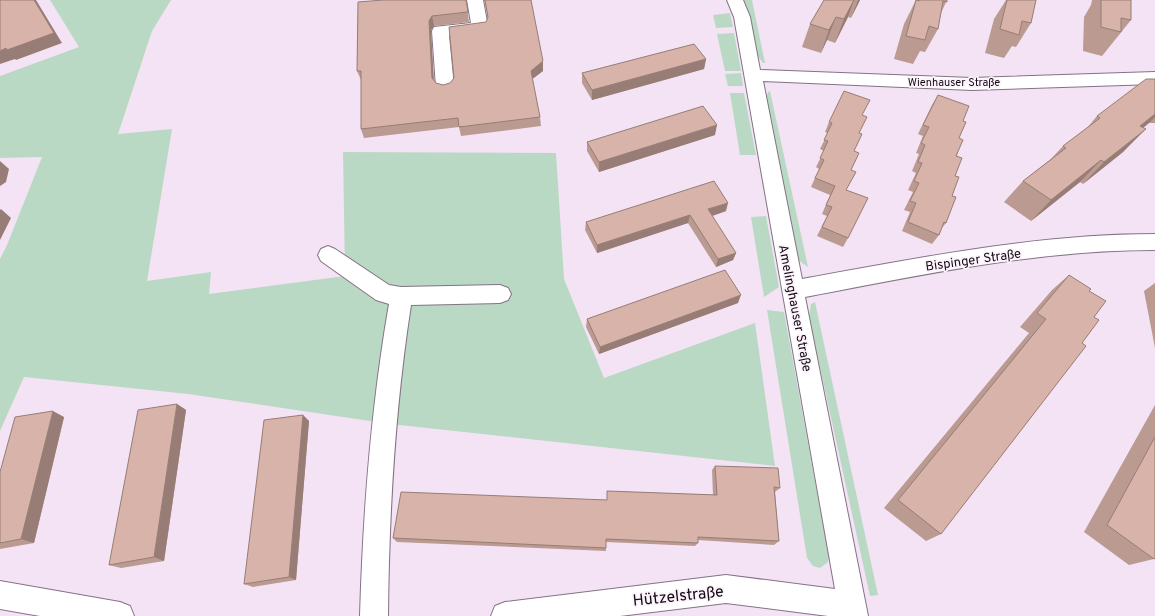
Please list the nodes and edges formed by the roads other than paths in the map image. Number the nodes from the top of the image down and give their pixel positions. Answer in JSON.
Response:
{"nodes":[{"id":1,"x":475,"y":0,"type":"edge"},
{"id":2,"x":735,"y":0,"type":"edge"},
{"id":3,"x":753,"y":75,"type":"junction"},
{"id":4,"x":1155,"y":78,"type":"edge"},
{"id":5,"x":445,"y":87,"type":"edge"},
{"id":6,"x":1155,"y":242,"type":"edge"},
{"id":7,"x":328,"y":255,"type":"dead end"},
{"id":8,"x":793,"y":290,"type":"junction"},
{"id":9,"x":500,"y":294,"type":"dead end"},
{"id":10,"x":401,"y":296,"type":"junction"},
{"id":11,"x":0,"y":595,"type":"edge"},
{"id":12,"x":853,"y":611,"type":"edge"},
{"id":13,"x":120,"y":616,"type":"edge"},
{"id":14,"x":374,"y":616,"type":"edge"},
{"id":15,"x":505,"y":616,"type":"edge"}],
"edges":[{"from":1,"to":5,"type":"street"},
{"from":2,"to":3,"type":"street","name":"Amelinghauser Straße"},
{"from":3,"to":4,"type":"street","name":"Wienhauser Straße"},
{"from":3,"to":8,"type":"street","name":"Amelinghauser Straße"},
{"from":6,"to":8,"type":"street","name":"Bispinger Straße"},
{"from":7,"to":10,"type":"street"},
{"from":8,"to":12,"type":"street","name":"Amelinghauser Straße"},
{"from":9,"to":10,"type":"street"},
{"from":10,"to":14,"type":"street"},
{"from":11,"to":13,"type":"street"},
{"from":12,"to":15,"type":"street","name":"Hützelstraße"}]}
